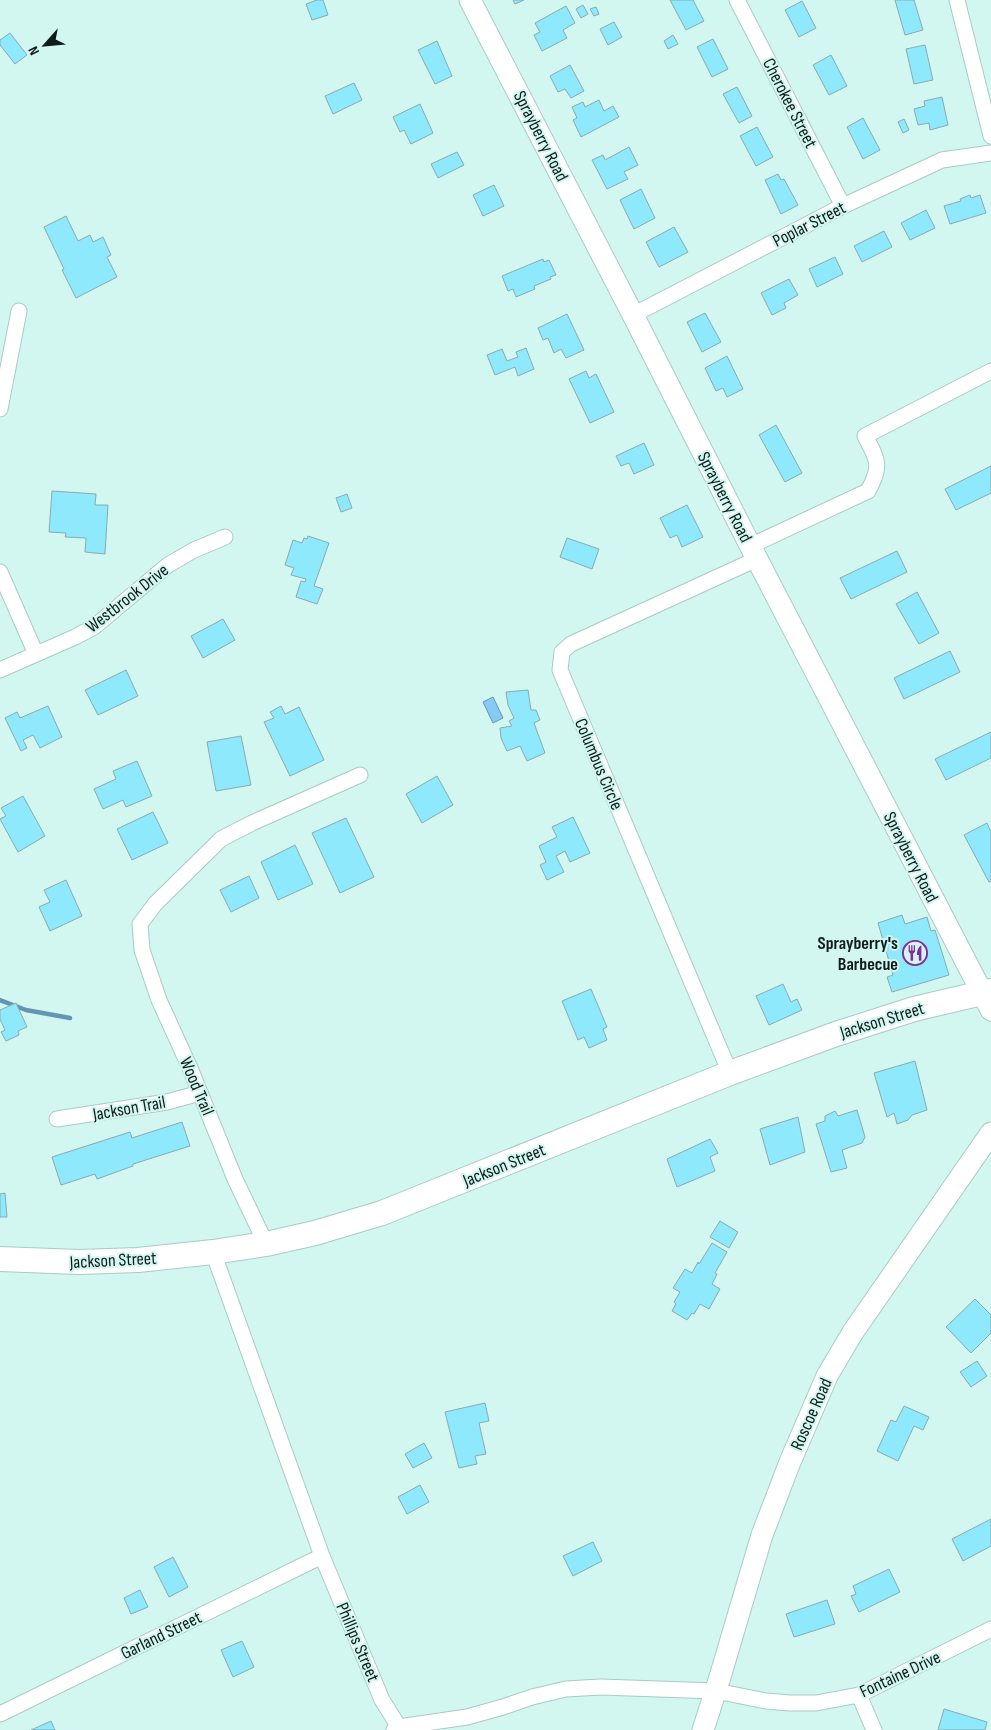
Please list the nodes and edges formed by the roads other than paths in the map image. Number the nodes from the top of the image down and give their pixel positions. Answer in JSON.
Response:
{"nodes":[{"id":1,"x":470,"y":0,"type":"edge"},
{"id":2,"x":737,"y":0,"type":"edge"},
{"id":3,"x":957,"y":0,"type":"edge"},
{"id":4,"x":991,"y":136,"type":"edge"},
{"id":5,"x":991,"y":153,"type":"edge"},
{"id":6,"x":843,"y":206,"type":"junction"},
{"id":7,"x":19,"y":311,"type":"dead end"},
{"id":8,"x":634,"y":315,"type":"junction"},
{"id":9,"x":991,"y":371,"type":"edge"},
{"id":10,"x":0,"y":409,"type":"edge"},
{"id":11,"x":225,"y":536,"type":"dead end"},
{"id":12,"x":753,"y":552,"type":"junction"},
{"id":13,"x":0,"y":572,"type":"edge"},
{"id":14,"x":36,"y":654,"type":"junction"},
{"id":15,"x":0,"y":670,"type":"edge"},
{"id":16,"x":360,"y":775,"type":"dead end"},
{"id":17,"x":988,"y":998,"type":"edge"},
{"id":18,"x":730,"y":1073,"type":"junction"},
{"id":19,"x":200,"y":1093,"type":"junction"},
{"id":20,"x":57,"y":1120,"type":"dead end"},
{"id":21,"x":991,"y":1133,"type":"edge"},
{"id":22,"x":266,"y":1244,"type":"junction"},
{"id":23,"x":213,"y":1252,"type":"junction"},
{"id":24,"x":0,"y":1259,"type":"edge"},
{"id":25,"x":322,"y":1556,"type":"junction"},
{"id":26,"x":991,"y":1630,"type":"edge"},
{"id":27,"x":716,"y":1692,"type":"junction"},
{"id":28,"x":859,"y":1695,"type":"junction"},
{"id":29,"x":0,"y":1714,"type":"edge"},
{"id":30,"x":397,"y":1728,"type":"edge"},
{"id":31,"x":703,"y":1730,"type":"edge"},
{"id":32,"x":874,"y":1730,"type":"edge"}],
"edges":[{"from":1,"to":8,"type":"street","name":"Sprayberry Road"},
{"from":2,"to":6,"type":"street","name":"Cherokee Street"},
{"from":3,"to":4,"type":"street"},
{"from":5,"to":6,"type":"street","name":"Poplar Street"},
{"from":6,"to":8,"type":"street","name":"Poplar Street"},
{"from":7,"to":10,"type":"street"},
{"from":8,"to":12,"type":"street","name":"Sprayberry Road"},
{"from":9,"to":12,"type":"street","name":"Columbus Circle"},
{"from":11,"to":14,"type":"street","name":"Westbrook Drive"},
{"from":12,"to":17,"type":"street","name":"Sprayberry Road"},
{"from":12,"to":18,"type":"street","name":"Columbus Circle"},
{"from":13,"to":14,"type":"street"},
{"from":14,"to":15,"type":"street","name":"Westbrook Drive"},
{"from":16,"to":19,"type":"street","name":"Wood Trail"},
{"from":17,"to":18,"type":"main road","name":"Jackson Street"},
{"from":18,"to":22,"type":"main road","name":"Jackson Street"},
{"from":19,"to":20,"type":"street","name":"Jackson Trail"},
{"from":19,"to":22,"type":"street","name":"Wood Trail"},
{"from":21,"to":27,"type":"street","name":"Roscoe Road"},
{"from":22,"to":23,"type":"main road","name":"Jackson Street"},
{"from":23,"to":24,"type":"main road","name":"Jackson Street"},
{"from":23,"to":25,"type":"street","name":"Phillips Street"},
{"from":25,"to":29,"type":"street","name":"Garland Street"},
{"from":25,"to":30,"type":"street","name":"Phillips Street"},
{"from":26,"to":28,"type":"street","name":"Fontaine Drive"},
{"from":27,"to":28,"type":"street","name":"Fontaine Drive"},
{"from":27,"to":30,"type":"street","name":"Phillips Street"},
{"from":27,"to":31,"type":"street","name":"Roscoe Road"},
{"from":28,"to":32,"type":"street"}]}
